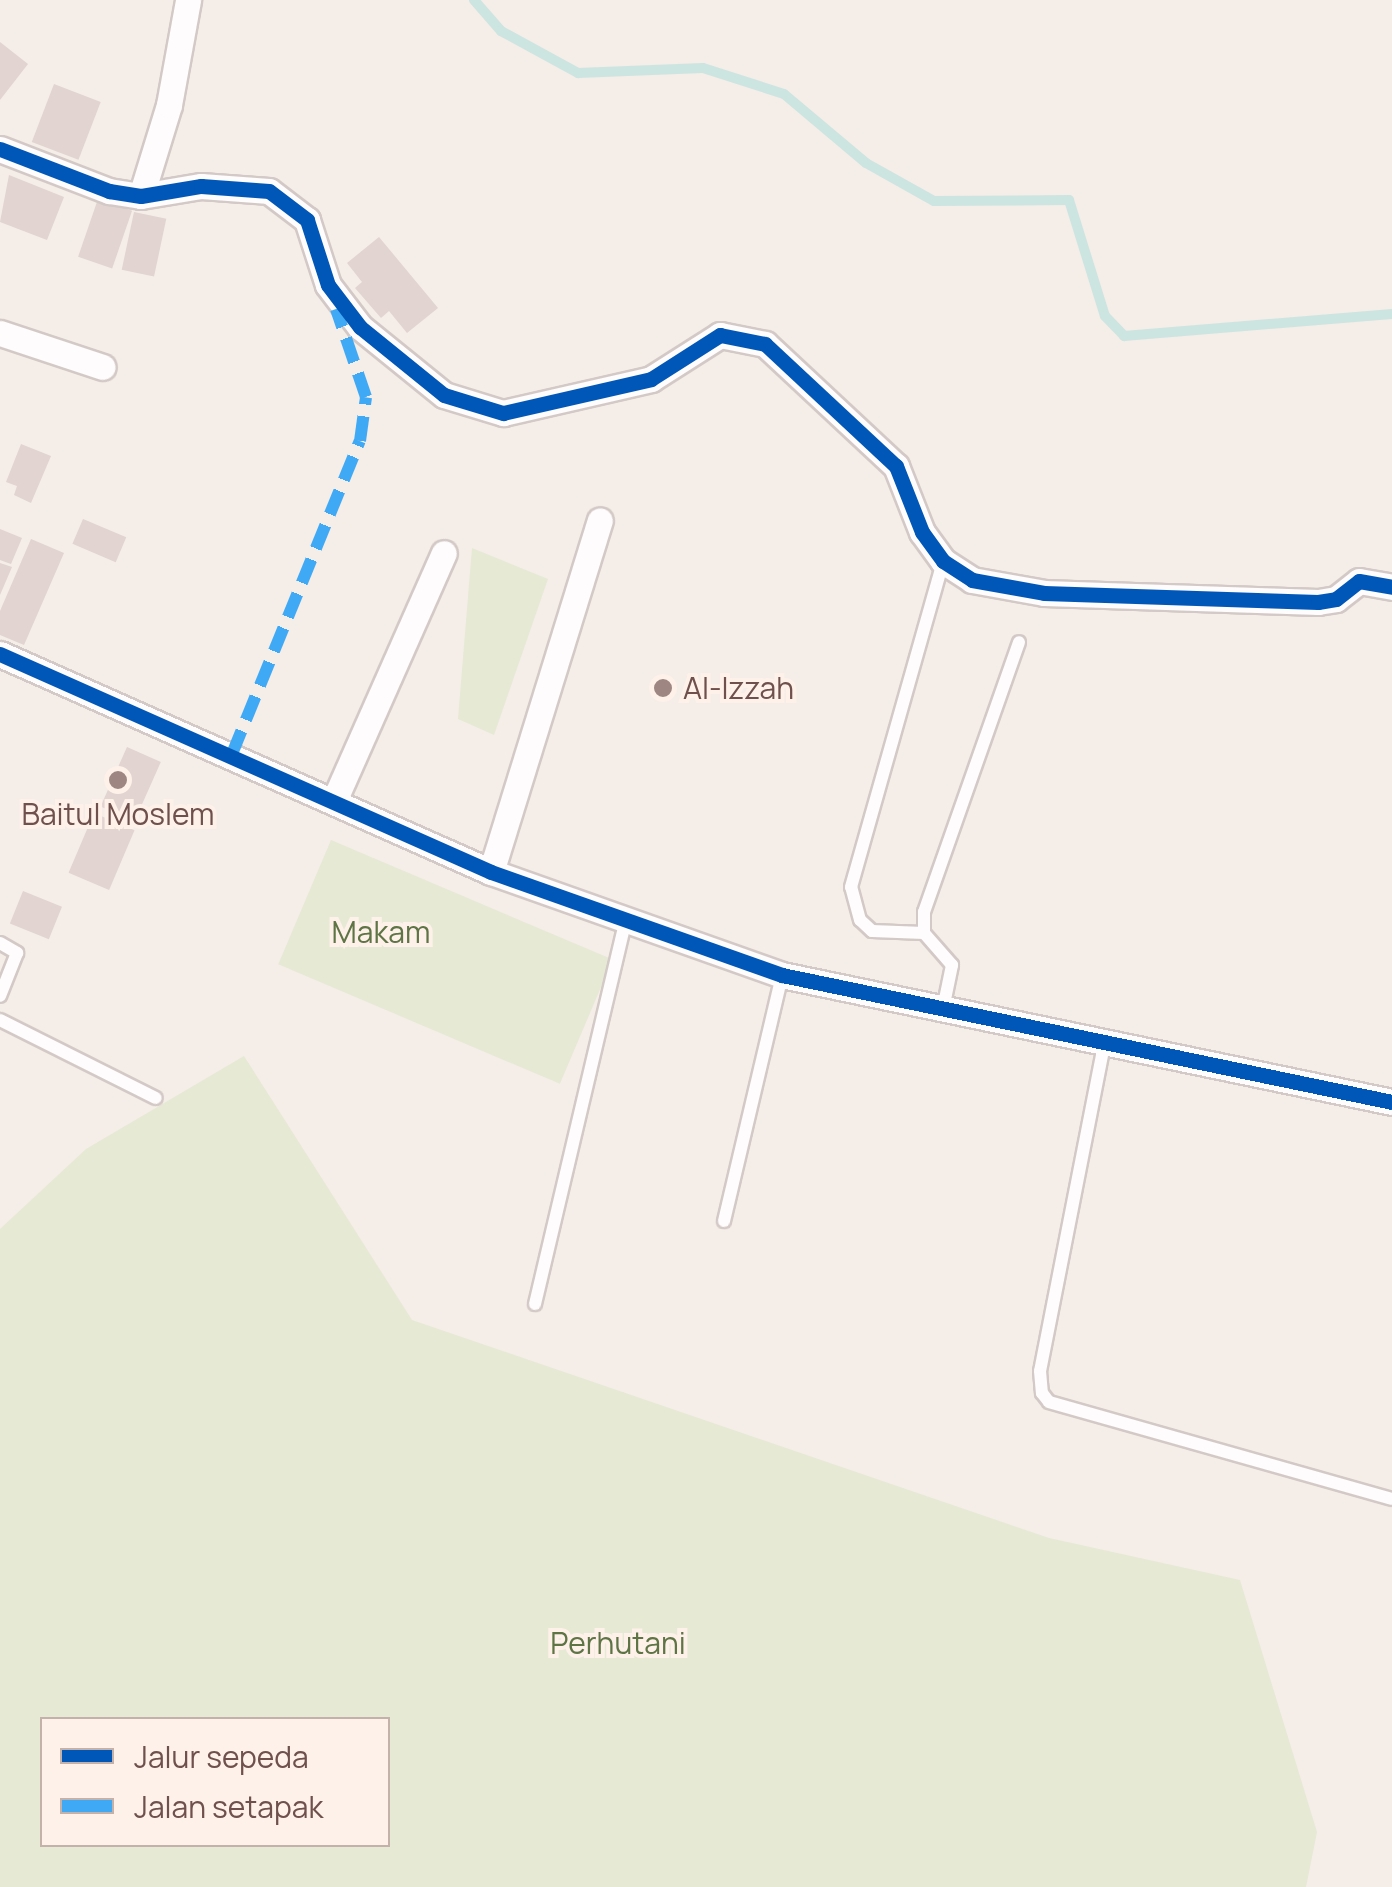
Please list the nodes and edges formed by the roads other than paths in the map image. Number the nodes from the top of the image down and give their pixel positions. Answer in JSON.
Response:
{"nodes":[{"id":1,"x":188,"y":0,"type":"edge"},
{"id":2,"x":0,"y":149,"type":"edge"},
{"id":3,"x":141,"y":196,"type":"junction"},
{"id":4,"x":0,"y":334,"type":"edge"},
{"id":5,"x":103,"y":366,"type":"dead end"},
{"id":6,"x":600,"y":520,"type":"dead end"},
{"id":7,"x":444,"y":553,"type":"dead end"},
{"id":8,"x":944,"y":561,"type":"junction"},
{"id":9,"x":1392,"y":587,"type":"edge"},
{"id":10,"x":1019,"y":642,"type":"dead end"},
{"id":11,"x":0,"y":654,"type":"edge"},
{"id":12,"x":334,"y":801,"type":"junction"},
{"id":13,"x":491,"y":872,"type":"junction"},
{"id":14,"x":626,"y":920,"type":"junction"},
{"id":15,"x":924,"y":933,"type":"junction"},
{"id":16,"x":0,"y":943,"type":"edge"},
{"id":17,"x":782,"y":976,"type":"junction"},
{"id":18,"x":0,"y":996,"type":"edge"},
{"id":19,"x":942,"y":1011,"type":"junction"},
{"id":20,"x":0,"y":1020,"type":"edge"},
{"id":21,"x":1106,"y":1038,"type":"junction"},
{"id":22,"x":156,"y":1098,"type":"dead end"},
{"id":23,"x":1392,"y":1102,"type":"edge"},
{"id":24,"x":724,"y":1220,"type":"dead end"},
{"id":25,"x":535,"y":1304,"type":"dead end"},
{"id":26,"x":1392,"y":1499,"type":"edge"}],
"edges":[{"from":1,"to":3,"type":"street"},
{"from":2,"to":3,"type":"street"},
{"from":3,"to":8,"type":"street"},
{"from":4,"to":5,"type":"street"},
{"from":6,"to":13,"type":"street"},
{"from":7,"to":12,"type":"street"},
{"from":8,"to":9,"type":"street"},
{"from":8,"to":15,"type":"lane"},
{"from":10,"to":15,"type":"lane"},
{"from":11,"to":12,"type":"street"},
{"from":12,"to":13,"type":"street"},
{"from":13,"to":14,"type":"street"},
{"from":14,"to":17,"type":"street"},
{"from":14,"to":25,"type":"lane"},
{"from":15,"to":19,"type":"lane"},
{"from":16,"to":18,"type":"lane"},
{"from":17,"to":19,"type":"street"},
{"from":17,"to":24,"type":"lane"},
{"from":19,"to":21,"type":"street"},
{"from":20,"to":22,"type":"lane"},
{"from":21,"to":23,"type":"street"},
{"from":21,"to":26,"type":"lane"}]}
